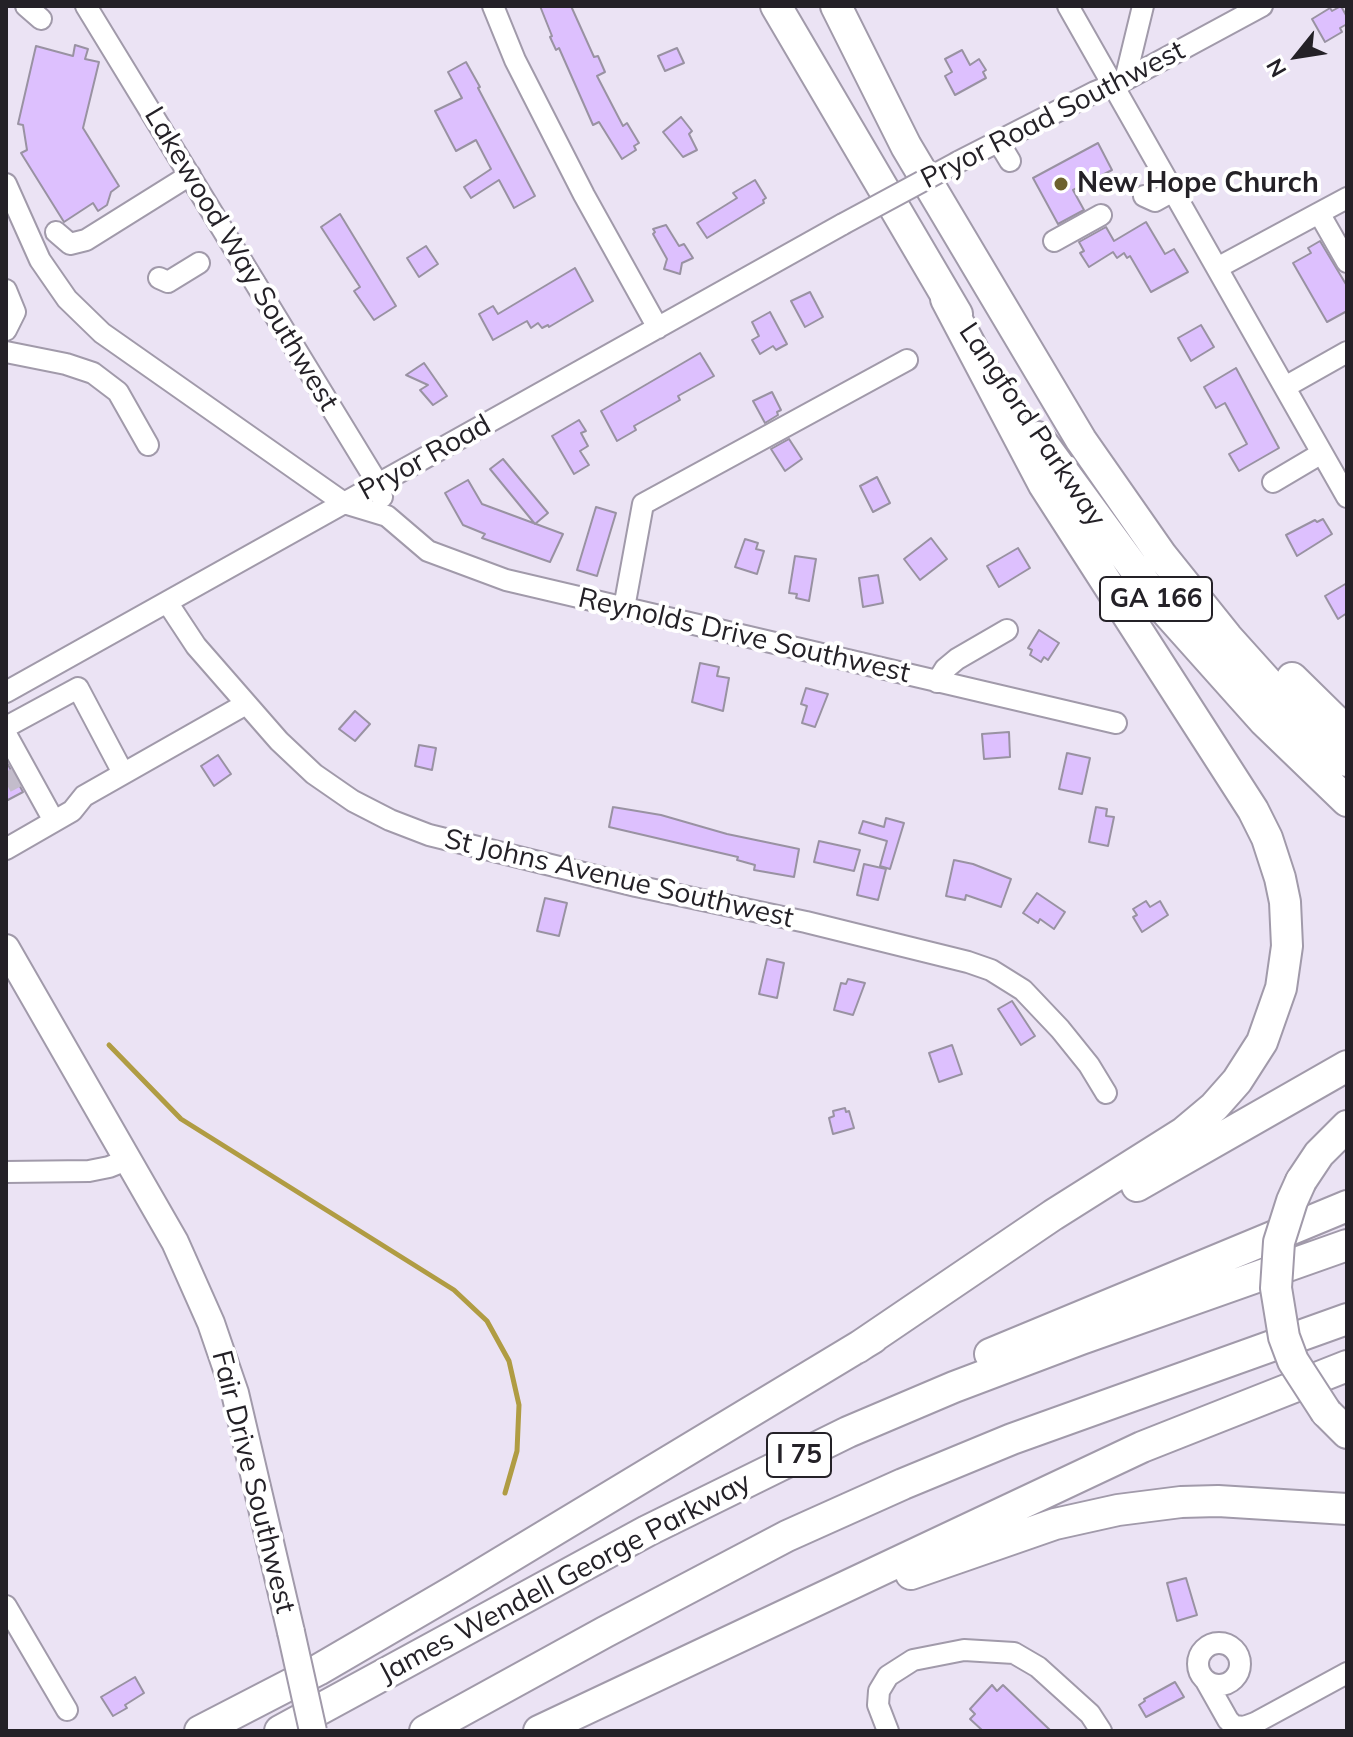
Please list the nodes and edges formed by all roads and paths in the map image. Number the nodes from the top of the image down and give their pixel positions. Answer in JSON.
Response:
{"nodes":[{"id":1,"x":86,"y":6,"type":"edge"},
{"id":2,"x":493,"y":6,"type":"edge"},
{"id":3,"x":776,"y":6,"type":"edge"},
{"id":4,"x":836,"y":6,"type":"edge"},
{"id":5,"x":1068,"y":6,"type":"edge"},
{"id":6,"x":1143,"y":6,"type":"edge"},
{"id":7,"x":1262,"y":6,"type":"edge"},
{"id":8,"x":1119,"y":83,"type":"junction"},
{"id":9,"x":998,"y":141,"type":"junction"},
{"id":10,"x":1010,"y":161,"type":"dead end"},
{"id":11,"x":190,"y":175,"type":"junction"},
{"id":12,"x":6,"y":184,"type":"edge"},
{"id":13,"x":1173,"y":191,"type":"junction"},
{"id":14,"x":1144,"y":196,"type":"dead end"},
{"id":15,"x":1347,"y":198,"type":"edge"},
{"id":16,"x":1319,"y":213,"type":"junction"},
{"id":17,"x":1101,"y":215,"type":"dead end"},
{"id":18,"x":843,"y":224,"type":"joint"},
{"id":19,"x":56,"y":232,"type":"dead end"},
{"id":20,"x":1054,"y":241,"type":"dead end"},
{"id":21,"x":1347,"y":262,"type":"edge"},
{"id":22,"x":199,"y":263,"type":"dead end"},
{"id":23,"x":1217,"y":268,"type":"junction"},
{"id":24,"x":159,"y":278,"type":"dead end"},
{"id":25,"x":6,"y":290,"type":"edge"},
{"id":26,"x":946,"y":299,"type":"junction"},
{"id":27,"x":658,"y":328,"type":"junction"},
{"id":28,"x":6,"y":330,"type":"edge"},
{"id":29,"x":6,"y":352,"type":"edge"},
{"id":30,"x":1347,"y":352,"type":"edge"},
{"id":31,"x":907,"y":360,"type":"dead end"},
{"id":32,"x":1285,"y":387,"type":"junction"},
{"id":33,"x":1081,"y":440,"type":"junction"},
{"id":34,"x":148,"y":445,"type":"dead end"},
{"id":35,"x":1322,"y":453,"type":"junction"},
{"id":36,"x":1273,"y":482,"type":"dead end"},
{"id":37,"x":378,"y":484,"type":"junction"},
{"id":38,"x":1347,"y":497,"type":"edge"},
{"id":39,"x":344,"y":503,"type":"junction"},
{"id":40,"x":387,"y":516,"type":"junction"},
{"id":41,"x":167,"y":602,"type":"junction"},
{"id":42,"x":624,"y":608,"type":"junction"},
{"id":43,"x":1007,"y":630,"type":"dead end"},
{"id":44,"x":937,"y":682,"type":"junction"},
{"id":45,"x":6,"y":692,"type":"edge"},
{"id":46,"x":246,"y":704,"type":"junction"},
{"id":47,"x":1116,"y":723,"type":"dead end"},
{"id":48,"x":6,"y":727,"type":"edge"},
{"id":49,"x":1347,"y":732,"type":"edge"},
{"id":50,"x":6,"y":734,"type":"edge"},
{"id":51,"x":1347,"y":761,"type":"edge"},
{"id":52,"x":123,"y":773,"type":"junction"},
{"id":53,"x":1347,"y":801,"type":"edge"},
{"id":54,"x":54,"y":821,"type":"junction"},
{"id":55,"x":9,"y":841,"type":"edge"},
{"id":56,"x":6,"y":948,"type":"edge"},
{"id":57,"x":1347,"y":1066,"type":"edge"},
{"id":58,"x":1106,"y":1093,"type":"dead end"},
{"id":59,"x":1347,"y":1126,"type":"edge"},
{"id":60,"x":129,"y":1159,"type":"junction"},
{"id":61,"x":6,"y":1172,"type":"edge"},
{"id":62,"x":1347,"y":1206,"type":"edge"},
{"id":63,"x":1347,"y":1245,"type":"edge"},
{"id":64,"x":1347,"y":1319,"type":"edge"},
{"id":65,"x":857,"y":1348,"type":"junction"},
{"id":66,"x":1347,"y":1366,"type":"edge"},
{"id":67,"x":1336,"y":1423,"type":"edge"},
{"id":68,"x":739,"y":1483,"type":"junction"},
{"id":69,"x":1347,"y":1509,"type":"edge"},
{"id":70,"x":6,"y":1606,"type":"edge"},
{"id":71,"x":784,"y":1617,"type":"junction"},
{"id":72,"x":1347,"y":1673,"type":"edge"},
{"id":73,"x":1206,"y":1681,"type":"dead end"},
{"id":74,"x":67,"y":1710,"type":"dead end"},
{"id":75,"x":200,"y":1731,"type":"edge"},
{"id":76,"x":280,"y":1731,"type":"edge"},
{"id":77,"x":313,"y":1731,"type":"edge"},
{"id":78,"x":425,"y":1731,"type":"edge"},
{"id":79,"x":539,"y":1731,"type":"edge"},
{"id":80,"x":888,"y":1731,"type":"edge"},
{"id":81,"x":1101,"y":1731,"type":"edge"}],
"edges":[{"from":1,"to":11,"type":"street","name":"Lakewood Way Southwest"},
{"from":2,"to":27,"type":"street"},
{"from":3,"to":26,"type":"highway","name":"Langford Parkway","number":"GA 166"},
{"from":4,"to":33,"type":"highway","name":"Langford Parkway","number":"GA 166"},
{"from":5,"to":8,"type":"street"},
{"from":6,"to":8,"type":"street"},
{"from":7,"to":8,"type":"street","name":"Pryor Road Southwest"},
{"from":8,"to":9,"type":"street","name":"Pryor Road Southwest"},
{"from":8,"to":13,"type":"street"},
{"from":9,"to":10,"type":"street"},
{"from":9,"to":18,"type":"street","name":"Pryor Road Southwest","bridge":true},
{"from":11,"to":19,"type":"street"},
{"from":11,"to":37,"type":"street","name":"Lakewood Way Southwest"},
{"from":12,"to":39,"type":"street"},
{"from":13,"to":14,"type":"street"},
{"from":13,"to":23,"type":"street"},
{"from":15,"to":16,"type":"street"},
{"from":16,"to":21,"type":"street"},
{"from":16,"to":23,"type":"street"},
{"from":17,"to":20,"type":"street"},
{"from":18,"to":27,"type":"street","name":"Pryor Road"},
{"from":22,"to":24,"type":"street"},
{"from":23,"to":32,"type":"street"},
{"from":25,"to":28,"type":"street"},
{"from":26,"to":53,"type":"highway","name":"Langford Parkway","number":"GA 166"},
{"from":26,"to":65,"type":"highway"},
{"from":27,"to":37,"type":"street","name":"Pryor Road"},
{"from":29,"to":34,"type":"street"},
{"from":30,"to":32,"type":"street"},
{"from":31,"to":42,"type":"street"},
{"from":32,"to":35,"type":"street"},
{"from":33,"to":49,"type":"highway"},
{"from":33,"to":51,"type":"highway","name":"Langford Parkway","number":"GA 166"},
{"from":35,"to":36,"type":"street"},
{"from":35,"to":38,"type":"street"},
{"from":37,"to":39,"type":"street","name":"Pryor Road"},
{"from":37,"to":40,"type":"street","name":"Lakewood Way Southwest"},
{"from":39,"to":40,"type":"street"},
{"from":39,"to":41,"type":"street","name":"Pryor Road"},
{"from":40,"to":42,"type":"street","name":"Reynolds Drive Southwest"},
{"from":41,"to":45,"type":"street","name":"Pryor Road"},
{"from":41,"to":46,"type":"street","name":"St Johns Avenue Southwest"},
{"from":42,"to":44,"type":"street","name":"Reynolds Drive Southwest"},
{"from":43,"to":44,"type":"street"},
{"from":44,"to":47,"type":"street","name":"Reynolds Drive Southwest"},
{"from":46,"to":52,"type":"street"},
{"from":46,"to":58,"type":"street","name":"St Johns Avenue Southwest"},
{"from":48,"to":52,"type":"street"},
{"from":50,"to":54,"type":"street"},
{"from":52,"to":54,"type":"street"},
{"from":54,"to":55,"type":"street"},
{"from":56,"to":60,"type":"main road","name":"Fair Drive Southwest"},
{"from":57,"to":65,"type":"highway"},
{"from":59,"to":67,"type":"highway","bridge":true},
{"from":60,"to":61,"type":"street"},
{"from":60,"to":77,"type":"main road","name":"Fair Drive Southwest","bridge":true},
{"from":62,"to":68,"type":"highway"},
{"from":63,"to":68,"type":"highway","name":"James Wendell George Parkway","number":"I 75"},
{"from":64,"to":78,"type":"highway","number":"I 75"},
{"from":65,"to":75,"type":"highway"},
{"from":66,"to":71,"type":"highway"},
{"from":68,"to":76,"type":"highway","name":"James Wendell George Parkway","number":"I 75"},
{"from":69,"to":71,"type":"highway"},
{"from":70,"to":74,"type":"street"},
{"from":71,"to":79,"type":"highway"},
{"from":72,"to":73,"type":"street"},
{"from":80,"to":81,"type":"street"}]}
